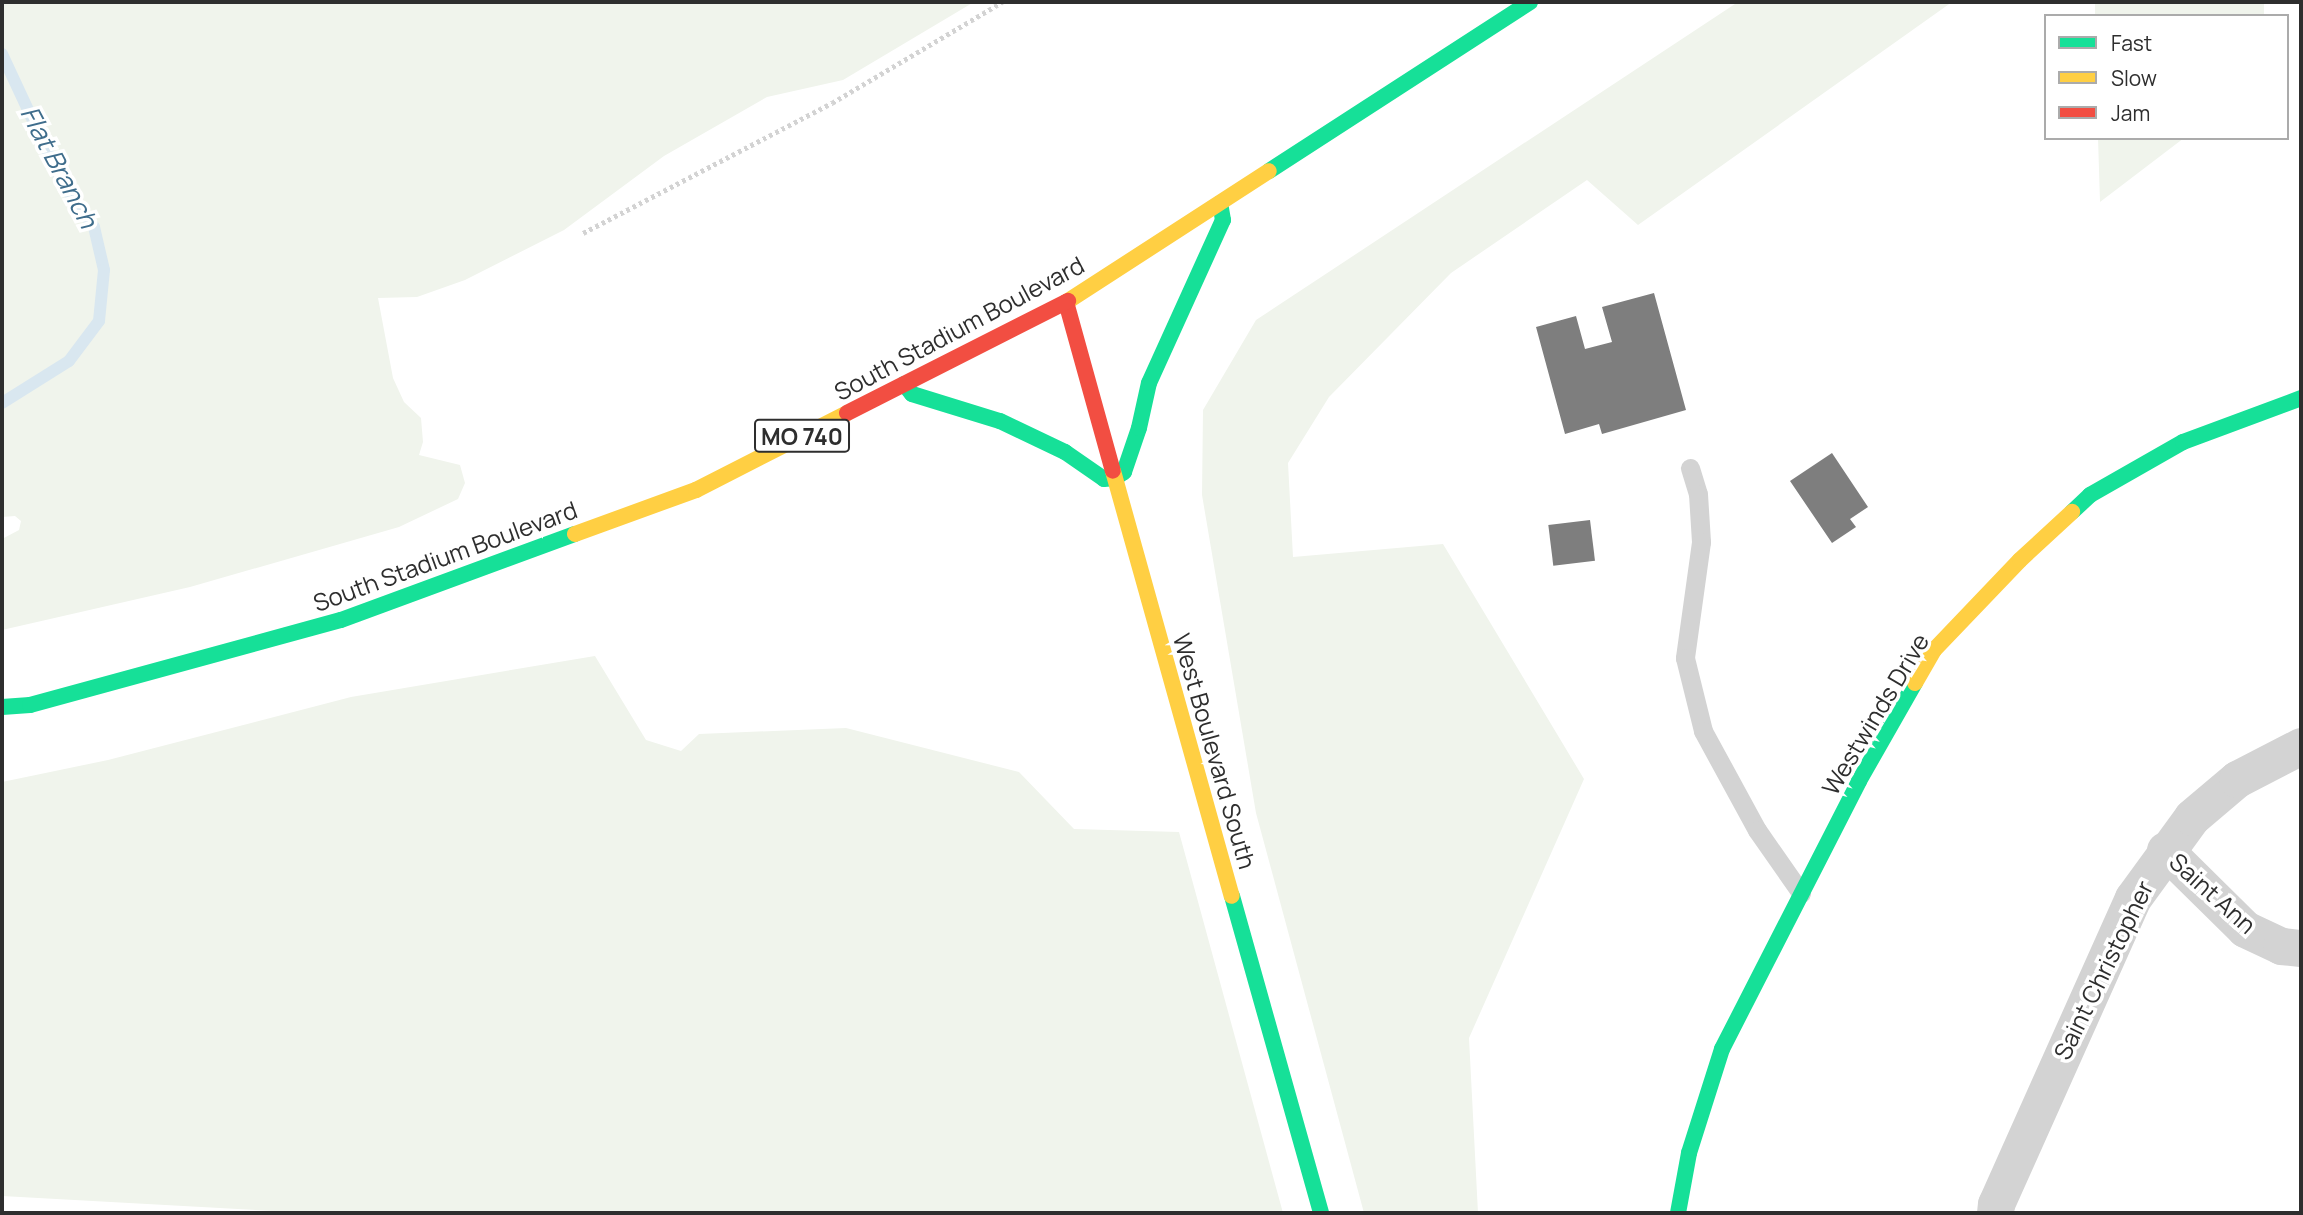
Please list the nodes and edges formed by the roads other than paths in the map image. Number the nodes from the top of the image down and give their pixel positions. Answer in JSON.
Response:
{"nodes":[{"id":1,"x":1530,"y":2,"type":"edge"},
{"id":2,"x":1220,"y":202,"type":"junction"},
{"id":3,"x":1066,"y":302,"type":"junction"},
{"id":4,"x":904,"y":384,"type":"junction"},
{"id":5,"x":2301,"y":398,"type":"edge"},
{"id":6,"x":1690,"y":468,"type":"dead end"},
{"id":7,"x":1115,"y":478,"type":"junction"},
{"id":8,"x":2,"y":707,"type":"edge"},
{"id":9,"x":2301,"y":746,"type":"edge"},
{"id":10,"x":2165,"y":850,"type":"junction"},
{"id":11,"x":1801,"y":893,"type":"junction"},
{"id":12,"x":2301,"y":948,"type":"edge"},
{"id":13,"x":1321,"y":1213,"type":"edge"},
{"id":14,"x":1678,"y":1213,"type":"edge"},
{"id":15,"x":1995,"y":1213,"type":"edge"}],
"edges":[{"from":1,"to":2,"type":"main road","name":"South Stadium Boulevard","number":"MO 740"},
{"from":2,"to":3,"type":"main road","name":"South Stadium Boulevard","number":"MO 740"},
{"from":2,"to":7,"type":"main road"},
{"from":3,"to":4,"type":"main road","name":"South Stadium Boulevard","number":"MO 740"},
{"from":3,"to":7,"type":"main road","name":"West Boulevard South"},
{"from":4,"to":7,"type":"main road"},
{"from":4,"to":8,"type":"main road","name":"South Stadium Boulevard","number":"MO 740"},
{"from":5,"to":11,"type":"main road","name":"Westwinds Drive"},
{"from":6,"to":11,"type":"lane"},
{"from":7,"to":13,"type":"main road","name":"West Boulevard South"},
{"from":9,"to":10,"type":"street","name":"Saint Christopher"},
{"from":10,"to":12,"type":"street","name":"Saint Ann"},
{"from":10,"to":15,"type":"street","name":"Saint Christopher"},
{"from":11,"to":14,"type":"main road","name":"Westwinds Drive"}]}
